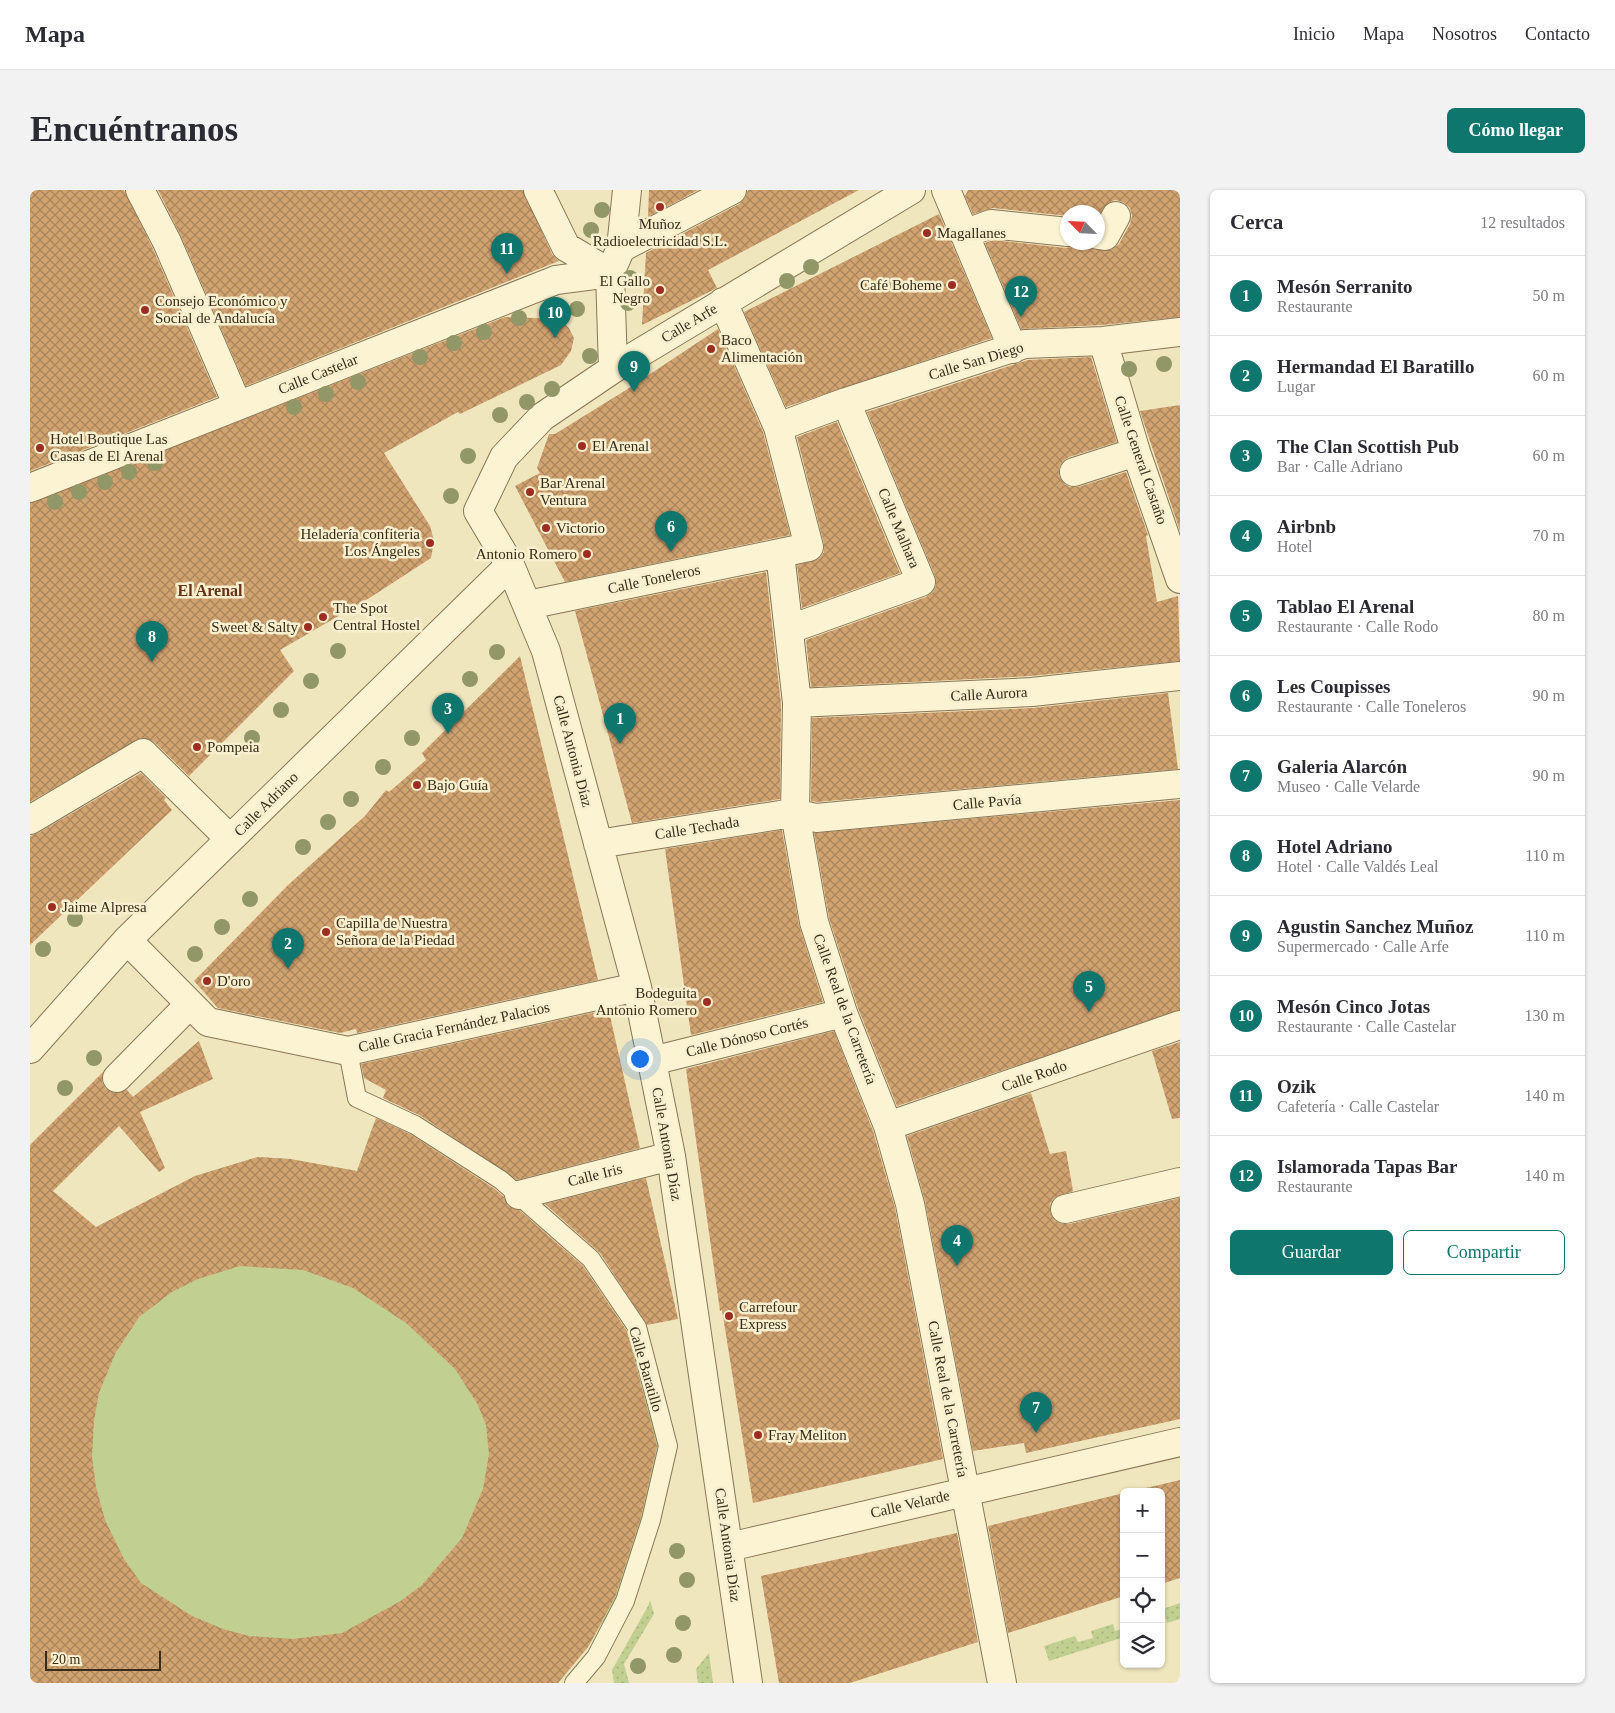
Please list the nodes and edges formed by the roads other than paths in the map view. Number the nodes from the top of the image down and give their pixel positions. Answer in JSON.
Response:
{"nodes":[{"id":1,"x":140,"y":190,"type":"edge"},
{"id":2,"x":538,"y":190,"type":"edge"},
{"id":3,"x":627,"y":190,"type":"edge"},
{"id":4,"x":732,"y":190,"type":"edge"},
{"id":5,"x":911,"y":190,"type":"edge"},
{"id":6,"x":946,"y":190,"type":"edge"},
{"id":7,"x":1060,"y":231,"type":"edge"},
{"id":8,"x":964,"y":234,"type":"junction"},
{"id":9,"x":621,"y":248,"type":"junction"},
{"id":10,"x":610,"y":273,"type":"junction"},
{"id":11,"x":723,"y":302,"type":"junction"},
{"id":12,"x":1180,"y":332,"type":"edge"},
{"id":13,"x":1103,"y":342,"type":"junction"},
{"id":14,"x":1013,"y":349,"type":"junction"},
{"id":15,"x":613,"y":369,"type":"junction"},
{"id":16,"x":846,"y":402,"type":"junction"},
{"id":17,"x":238,"y":406,"type":"junction"},
{"id":18,"x":778,"y":427,"type":"junction"},
{"id":19,"x":1136,"y":452,"type":"junction"},
{"id":20,"x":1074,"y":472,"type":"dead end"},
{"id":21,"x":30,"y":488,"type":"edge"},
{"id":22,"x":478,"y":510,"type":"joint"},
{"id":23,"x":1172,"y":529,"type":"edge"},
{"id":24,"x":780,"y":553,"type":"junction"},
{"id":25,"x":510,"y":565,"type":"junction"},
{"id":26,"x":1180,"y":579,"type":"edge"},
{"id":27,"x":528,"y":605,"type":"junction"},
{"id":28,"x":790,"y":629,"type":"junction"},
{"id":29,"x":1180,"y":676,"type":"edge"},
{"id":30,"x":797,"y":703,"type":"junction"},
{"id":31,"x":1180,"y":784,"type":"edge"},
{"id":32,"x":795,"y":813,"type":"junction"},
{"id":33,"x":30,"y":820,"type":"edge"},
{"id":34,"x":230,"y":839,"type":"junction"},
{"id":35,"x":598,"y":844,"type":"junction"},
{"id":36,"x":127,"y":940,"type":"junction"},
{"id":37,"x":636,"y":987,"type":"junction"},
{"id":38,"x":190,"y":1004,"type":"junction"},
{"id":39,"x":843,"y":1013,"type":"junction"},
{"id":40,"x":1180,"y":1025,"type":"edge"},
{"id":41,"x":30,"y":1049,"type":"edge"},
{"id":42,"x":348,"y":1051,"type":"junction"},
{"id":43,"x":652,"y":1061,"type":"junction"},
{"id":44,"x":117,"y":1078,"type":"dead end"},
{"id":45,"x":888,"y":1126,"type":"junction"},
{"id":46,"x":671,"y":1156,"type":"junction"},
{"id":47,"x":1180,"y":1182,"type":"edge"},
{"id":48,"x":519,"y":1195,"type":"junction"},
{"id":49,"x":1066,"y":1209,"type":"dead end"},
{"id":50,"x":1180,"y":1442,"type":"edge"},
{"id":51,"x":966,"y":1491,"type":"junction"},
{"id":52,"x":729,"y":1547,"type":"junction"},
{"id":53,"x":574,"y":1683,"type":"edge"},
{"id":54,"x":748,"y":1683,"type":"edge"},
{"id":55,"x":1002,"y":1683,"type":"edge"}],
"edges":[{"from":1,"to":17,"type":"street"},
{"from":2,"to":10,"type":"street"},
{"from":3,"to":9,"type":"street"},
{"from":4,"to":9,"type":"street"},
{"from":5,"to":11,"type":"street","name":"Calle Arfe"},
{"from":6,"to":8,"type":"street"},
{"from":7,"to":8,"type":"street"},
{"from":8,"to":14,"type":"street"},
{"from":9,"to":10,"type":"street"},
{"from":10,"to":15,"type":"street"},
{"from":10,"to":17,"type":"street","name":"Calle Castelar"},
{"from":11,"to":15,"type":"street","name":"Calle Arfe"},
{"from":11,"to":18,"type":"street"},
{"from":12,"to":13,"type":"street","name":"Calle San Diego"},
{"from":13,"to":14,"type":"street","name":"Calle San Diego"},
{"from":13,"to":19,"type":"street","name":"Calle General Castaño"},
{"from":14,"to":16,"type":"street","name":"Calle San Diego"},
{"from":15,"to":22,"type":"street","name":"Calle Arfe"},
{"from":16,"to":18,"type":"street","name":"Calle San Diego"},
{"from":16,"to":28,"type":"street","name":"Calle Malhara"},
{"from":17,"to":21,"type":"street","name":"Calle Castelar"},
{"from":18,"to":24,"type":"street"},
{"from":19,"to":20,"type":"street"},
{"from":19,"to":23,"type":"street","name":"Calle General Castaño"},
{"from":22,"to":25,"type":"street","name":"Calle Antonia Díaz"},
{"from":23,"to":26,"type":"street","name":"Calle General Castaño"},
{"from":24,"to":27,"type":"street","name":"Calle Toneleros"},
{"from":24,"to":28,"type":"street","name":"Calle Real de la Carretería"},
{"from":25,"to":27,"type":"street","name":"Calle Antonia Díaz"},
{"from":25,"to":34,"type":"street","name":"Calle Adriano"},
{"from":27,"to":35,"type":"street","name":"Calle Antonia Díaz"},
{"from":28,"to":30,"type":"street","name":"Calle Real de la Carretería"},
{"from":29,"to":30,"type":"street","name":"Calle Aurora"},
{"from":30,"to":32,"type":"street","name":"Calle Real de la Carretería"},
{"from":31,"to":32,"type":"street","name":"Calle Pavía"},
{"from":32,"to":35,"type":"street","name":"Calle Techada"},
{"from":32,"to":39,"type":"street","name":"Calle Real de la Carretería"},
{"from":33,"to":34,"type":"street"},
{"from":34,"to":36,"type":"street","name":"Calle Adriano"},
{"from":35,"to":37,"type":"street","name":"Calle Antonia Díaz"},
{"from":36,"to":38,"type":"street","name":"Calle Gracia Fernández Palacios"},
{"from":36,"to":41,"type":"street","name":"Calle Adriano"},
{"from":37,"to":42,"type":"street","name":"Calle Gracia Fernández Palacios"},
{"from":37,"to":43,"type":"street","name":"Calle Antonia Díaz"},
{"from":38,"to":42,"type":"street","name":"Calle Gracia Fernández Palacios"},
{"from":38,"to":44,"type":"street"},
{"from":39,"to":43,"type":"street","name":"Calle Dónoso Cortés"},
{"from":39,"to":45,"type":"street","name":"Calle Real de la Carretería"},
{"from":40,"to":45,"type":"street","name":"Calle Rodo"},
{"from":42,"to":48,"type":"lane","name":"Calle Baratillo"},
{"from":43,"to":46,"type":"street","name":"Calle Antonia Díaz"},
{"from":45,"to":51,"type":"street","name":"Calle Real de la Carretería"},
{"from":46,"to":48,"type":"street","name":"Calle Iris"},
{"from":46,"to":52,"type":"street","name":"Calle Antonia Díaz"},
{"from":47,"to":49,"type":"street"},
{"from":48,"to":53,"type":"lane","name":"Calle Baratillo"},
{"from":50,"to":51,"type":"street","name":"Calle Velarde"},
{"from":51,"to":52,"type":"street","name":"Calle Velarde"},
{"from":51,"to":55,"type":"street","name":"Calle Real de la Carretería"},
{"from":52,"to":54,"type":"street","name":"Calle Antonia Díaz"}]}
